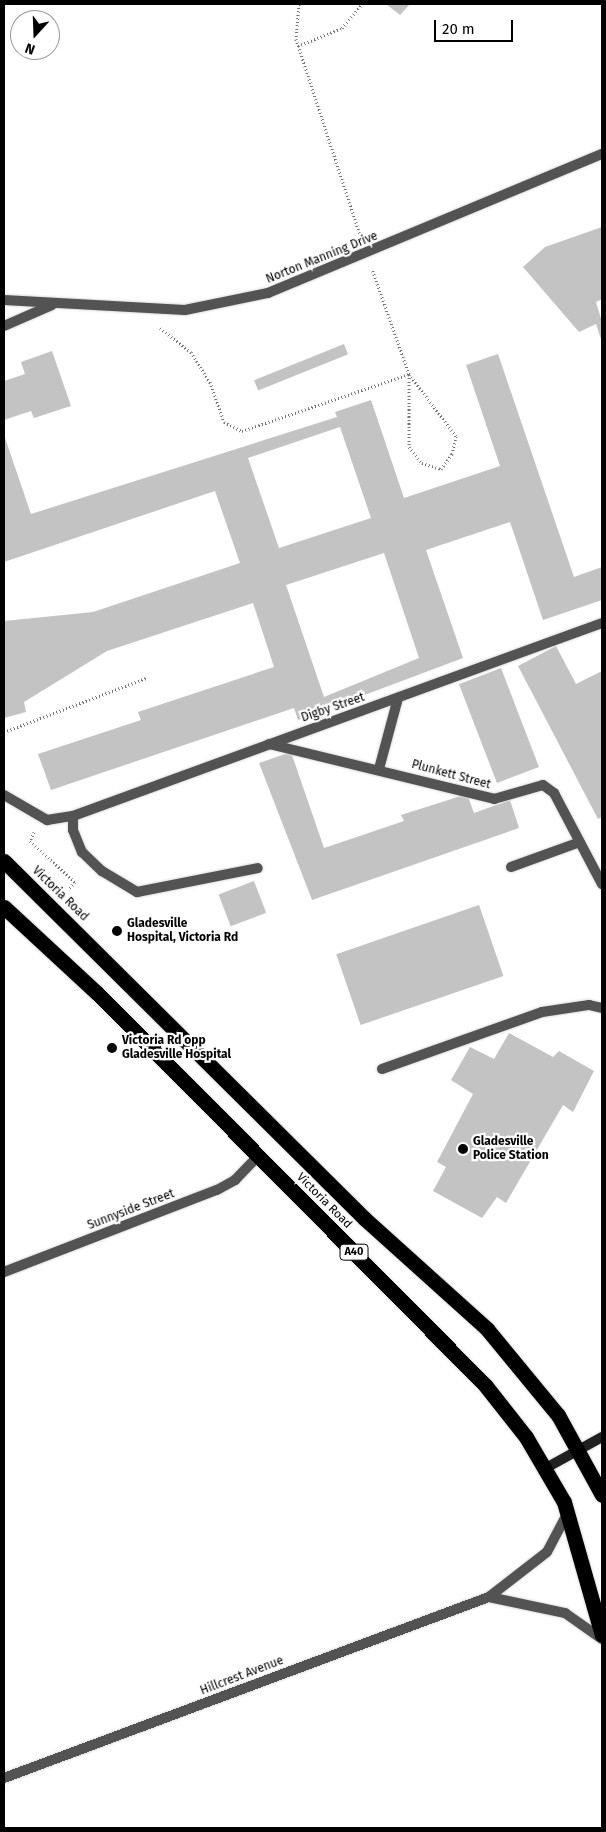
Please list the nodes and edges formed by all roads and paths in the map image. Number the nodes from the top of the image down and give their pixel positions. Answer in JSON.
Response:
{"nodes":[{"id":1,"x":299,"y":4,"type":"edge"},
{"id":2,"x":362,"y":4,"type":"edge"},
{"id":3,"x":298,"y":46,"type":"junction"},
{"id":4,"x":602,"y":154,"type":"edge"},
{"id":5,"x":366,"y":254,"type":"junction"},
{"id":6,"x":4,"y":300,"type":"edge"},
{"id":7,"x":56,"y":304,"type":"junction"},
{"id":8,"x":153,"y":325,"type":"dead end"},
{"id":9,"x":4,"y":326,"type":"edge"},
{"id":10,"x":409,"y":374,"type":"junction"},
{"id":11,"x":602,"y":623,"type":"edge"},
{"id":12,"x":146,"y":678,"type":"dead end"},
{"id":13,"x":398,"y":698,"type":"junction"},
{"id":14,"x":4,"y":732,"type":"edge"},
{"id":15,"x":268,"y":744,"type":"junction"},
{"id":16,"x":378,"y":769,"type":"junction"},
{"id":17,"x":4,"y":795,"type":"edge"},
{"id":18,"x":34,"y":813,"type":"junction"},
{"id":19,"x":73,"y":816,"type":"junction"},
{"id":20,"x":580,"y":842,"type":"junction"},
{"id":21,"x":4,"y":861,"type":"edge"},
{"id":22,"x":511,"y":867,"type":"dead end"},
{"id":23,"x":258,"y":868,"type":"dead end"},
{"id":24,"x":602,"y":884,"type":"edge"},
{"id":25,"x":70,"y":888,"type":"dead end"},
{"id":26,"x":4,"y":907,"type":"edge"},
{"id":27,"x":602,"y":1008,"type":"edge"},
{"id":28,"x":382,"y":1069,"type":"dead end"},
{"id":29,"x":258,"y":1156,"type":"junction"},
{"id":30,"x":4,"y":1272,"type":"edge"},
{"id":31,"x":602,"y":1437,"type":"edge"},
{"id":32,"x":580,"y":1449,"type":"junction"},
{"id":33,"x":546,"y":1468,"type":"junction"},
{"id":34,"x":602,"y":1495,"type":"edge"},
{"id":35,"x":567,"y":1514,"type":"junction"},
{"id":36,"x":489,"y":1597,"type":"junction"},
{"id":37,"x":602,"y":1635,"type":"edge"},
{"id":38,"x":602,"y":1639,"type":"edge"},
{"id":39,"x":4,"y":1778,"type":"edge"}],
"edges":[{"from":1,"to":3,"type":"path"},
{"from":2,"to":3,"type":"path"},
{"from":3,"to":5,"type":"path"},
{"from":4,"to":5,"type":"street","name":"Norton Manning Drive"},
{"from":5,"to":7,"type":"street","name":"Norton Manning Drive"},
{"from":5,"to":10,"type":"path"},
{"from":6,"to":7,"type":"street","name":"Norton Manning Drive"},
{"from":7,"to":9,"type":"street"},
{"from":8,"to":10,"type":"path"},
{"from":10,"to":10,"type":"path"},
{"from":11,"to":13,"type":"street","name":"Digby Street"},
{"from":12,"to":14,"type":"path"},
{"from":13,"to":15,"type":"street","name":"Digby Street"},
{"from":13,"to":16,"type":"street"},
{"from":15,"to":16,"type":"street","name":"Plunkett Street"},
{"from":15,"to":19,"type":"street","name":"Digby Street"},
{"from":16,"to":20,"type":"street","name":"Plunkett Street"},
{"from":17,"to":18,"type":"street","name":"Digby Street"},
{"from":18,"to":19,"type":"street","name":"Digby Street"},
{"from":18,"to":25,"type":"path"},
{"from":19,"to":23,"type":"street"},
{"from":20,"to":22,"type":"street"},
{"from":20,"to":24,"type":"street","name":"Plunkett Street"},
{"from":21,"to":32,"type":"highway","name":"Victoria Road","number":"A40"},
{"from":26,"to":29,"type":"highway","name":"Victoria Road","number":"A40"},
{"from":27,"to":28,"type":"street"},
{"from":29,"to":30,"type":"street","name":"Sunnyside Street"},
{"from":29,"to":33,"type":"highway","name":"Victoria Road","number":"A40"},
{"from":31,"to":32,"type":"street"},
{"from":32,"to":33,"type":"street"},
{"from":32,"to":34,"type":"highway","name":"Victoria Road","number":"A40"},
{"from":33,"to":35,"type":"highway","name":"Victoria Road","number":"A40"},
{"from":35,"to":36,"type":"street","name":"Hillcrest Avenue"},
{"from":35,"to":37,"type":"highway","name":"Victoria Road","number":"A40"},
{"from":36,"to":38,"type":"street"},
{"from":36,"to":39,"type":"street","name":"Hillcrest Avenue"}]}
